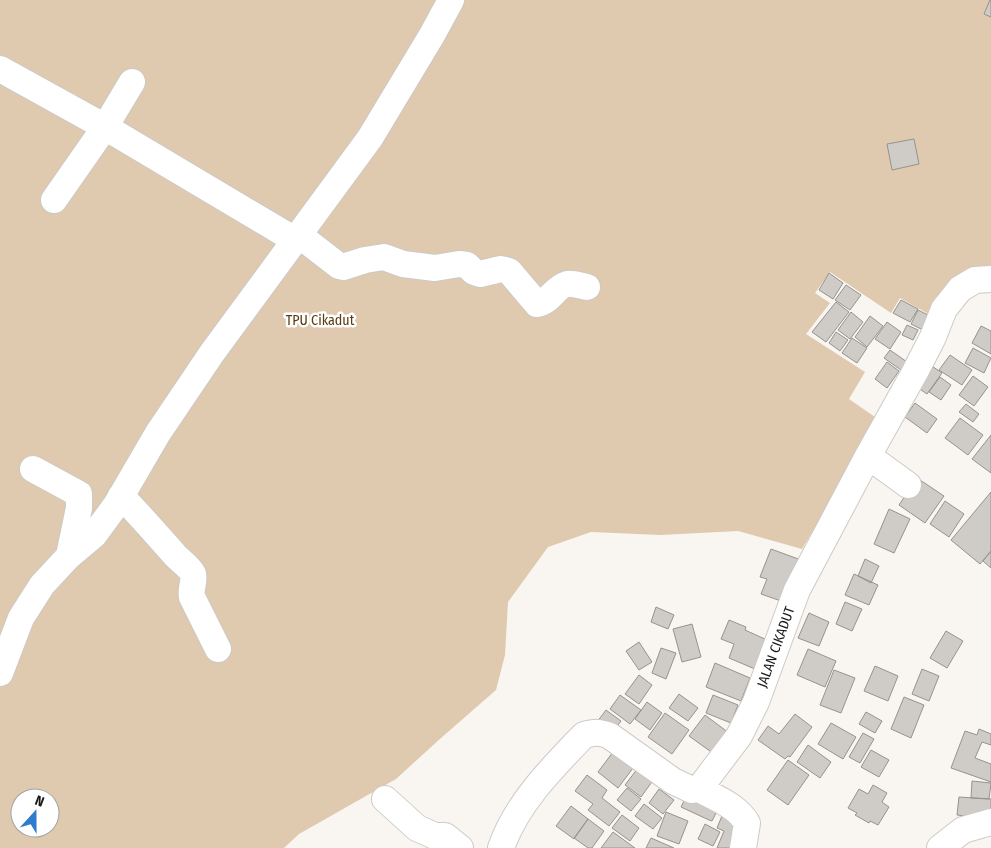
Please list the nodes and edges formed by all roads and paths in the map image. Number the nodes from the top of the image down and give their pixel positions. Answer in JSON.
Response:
{"nodes":[{"id":1,"x":441,"y":4,"type":"edge"},
{"id":2,"x":0,"y":70,"type":"edge"},
{"id":3,"x":132,"y":82,"type":"dead end"},
{"id":4,"x":105,"y":127,"type":"junction"},
{"id":5,"x":54,"y":200,"type":"dead end"},
{"id":6,"x":297,"y":238,"type":"junction"},
{"id":7,"x":991,"y":279,"type":"edge"},
{"id":8,"x":587,"y":287,"type":"dead end"},
{"id":9,"x":868,"y":456,"type":"junction"},
{"id":10,"x":33,"y":468,"type":"dead end"},
{"id":11,"x":908,"y":485,"type":"dead end"},
{"id":12,"x":121,"y":496,"type":"junction"},
{"id":13,"x":69,"y":556,"type":"junction"},
{"id":14,"x":218,"y":649,"type":"dead end"},
{"id":15,"x":0,"y":673,"type":"edge"},
{"id":16,"x":699,"y":789,"type":"junction"},
{"id":17,"x":385,"y":799,"type":"dead end"},
{"id":18,"x":991,"y":822,"type":"edge"},
{"id":19,"x":460,"y":848,"type":"edge"},
{"id":20,"x":501,"y":848,"type":"edge"},
{"id":21,"x":743,"y":848,"type":"edge"},
{"id":22,"x":940,"y":848,"type":"edge"}],
"edges":[{"from":1,"to":6,"type":"street"},
{"from":2,"to":4,"type":"street"},
{"from":3,"to":4,"type":"street"},
{"from":4,"to":5,"type":"street"},
{"from":4,"to":6,"type":"street"},
{"from":6,"to":8,"type":"street"},
{"from":6,"to":12,"type":"street"},
{"from":7,"to":9,"type":"street","name":"JALAN CIKADUT"},
{"from":9,"to":11,"type":"street"},
{"from":9,"to":16,"type":"street","name":"JALAN CIKADUT"},
{"from":10,"to":13,"type":"street"},
{"from":12,"to":13,"type":"street"},
{"from":12,"to":14,"type":"street"},
{"from":13,"to":15,"type":"street"},
{"from":16,"to":20,"type":"street"},
{"from":16,"to":21,"type":"street"},
{"from":17,"to":19,"type":"street"},
{"from":18,"to":22,"type":"street"}]}
